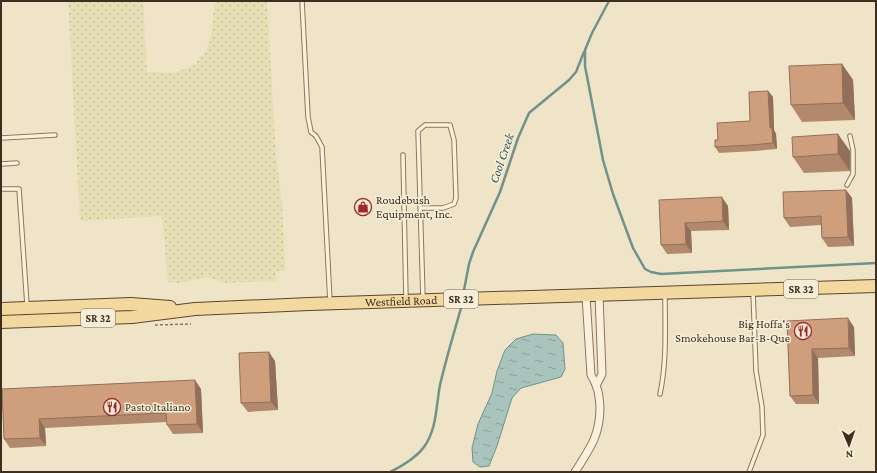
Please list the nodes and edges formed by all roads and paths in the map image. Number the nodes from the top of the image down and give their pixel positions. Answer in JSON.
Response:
{"nodes":[{"id":1,"x":302,"y":1,"type":"edge"},
{"id":2,"x":55,"y":135,"type":"dead end"},
{"id":3,"x":850,"y":136,"type":"dead end"},
{"id":4,"x":1,"y":138,"type":"edge"},
{"id":5,"x":403,"y":155,"type":"dead end"},
{"id":6,"x":17,"y":163,"type":"dead end"},
{"id":7,"x":1,"y":164,"type":"edge"},
{"id":8,"x":847,"y":185,"type":"dead end"},
{"id":9,"x":1,"y":189,"type":"edge"},
{"id":10,"x":420,"y":208,"type":"junction"},
{"id":11,"x":876,"y":286,"type":"edge"},
{"id":12,"x":753,"y":290,"type":"junction"},
{"id":13,"x":665,"y":293,"type":"junction"},
{"id":14,"x":586,"y":296,"type":"junction"},
{"id":15,"x":599,"y":296,"type":"junction"},
{"id":16,"x":406,"y":300,"type":"junction"},
{"id":17,"x":423,"y":300,"type":"junction"},
{"id":18,"x":330,"y":303,"type":"junction"},
{"id":19,"x":28,"y":308,"type":"junction"},
{"id":20,"x":1,"y":309,"type":"edge"},
{"id":21,"x":195,"y":309,"type":"junction"},
{"id":22,"x":1,"y":322,"type":"edge"},
{"id":23,"x":597,"y":384,"type":"junction"},
{"id":24,"x":660,"y":394,"type":"dead end"},
{"id":25,"x":575,"y":472,"type":"edge"},
{"id":26,"x":749,"y":472,"type":"edge"}],
"edges":[{"from":1,"to":18,"type":"lane"},
{"from":2,"to":4,"type":"lane"},
{"from":3,"to":8,"type":"lane"},
{"from":5,"to":16,"type":"lane"},
{"from":6,"to":7,"type":"lane"},
{"from":9,"to":19,"type":"lane"},
{"from":10,"to":10,"type":"lane"},
{"from":10,"to":17,"type":"lane"},
{"from":11,"to":12,"type":"main road","number":"SR 32"},
{"from":12,"to":13,"type":"main road","name":"Westfield Road","number":"SR 32"},
{"from":12,"to":26,"type":"lane"},
{"from":13,"to":15,"type":"main road","name":"Westfield Road","number":"SR 32"},
{"from":13,"to":24,"type":"lane"},
{"from":14,"to":15,"type":"main road","name":"Westfield Road","number":"SR 32"},
{"from":14,"to":17,"type":"main road","name":"Westfield Road","number":"SR 32"},
{"from":14,"to":23,"type":"street"},
{"from":15,"to":23,"type":"street"},
{"from":16,"to":17,"type":"main road","name":"Westfield Road","number":"SR 32"},
{"from":16,"to":18,"type":"main road","name":"Westfield Road","number":"SR 32"},
{"from":18,"to":21,"type":"main road","name":"Westfield Road","number":"SR 32"},
{"from":19,"to":20,"type":"main road","name":"Westfield Road","number":"SR 32"},
{"from":19,"to":21,"type":"main road","name":"Westfield Road","number":"SR 32"},
{"from":21,"to":22,"type":"main road","name":"Westfield Road","number":"SR 32"},
{"from":23,"to":25,"type":"street"}]}
